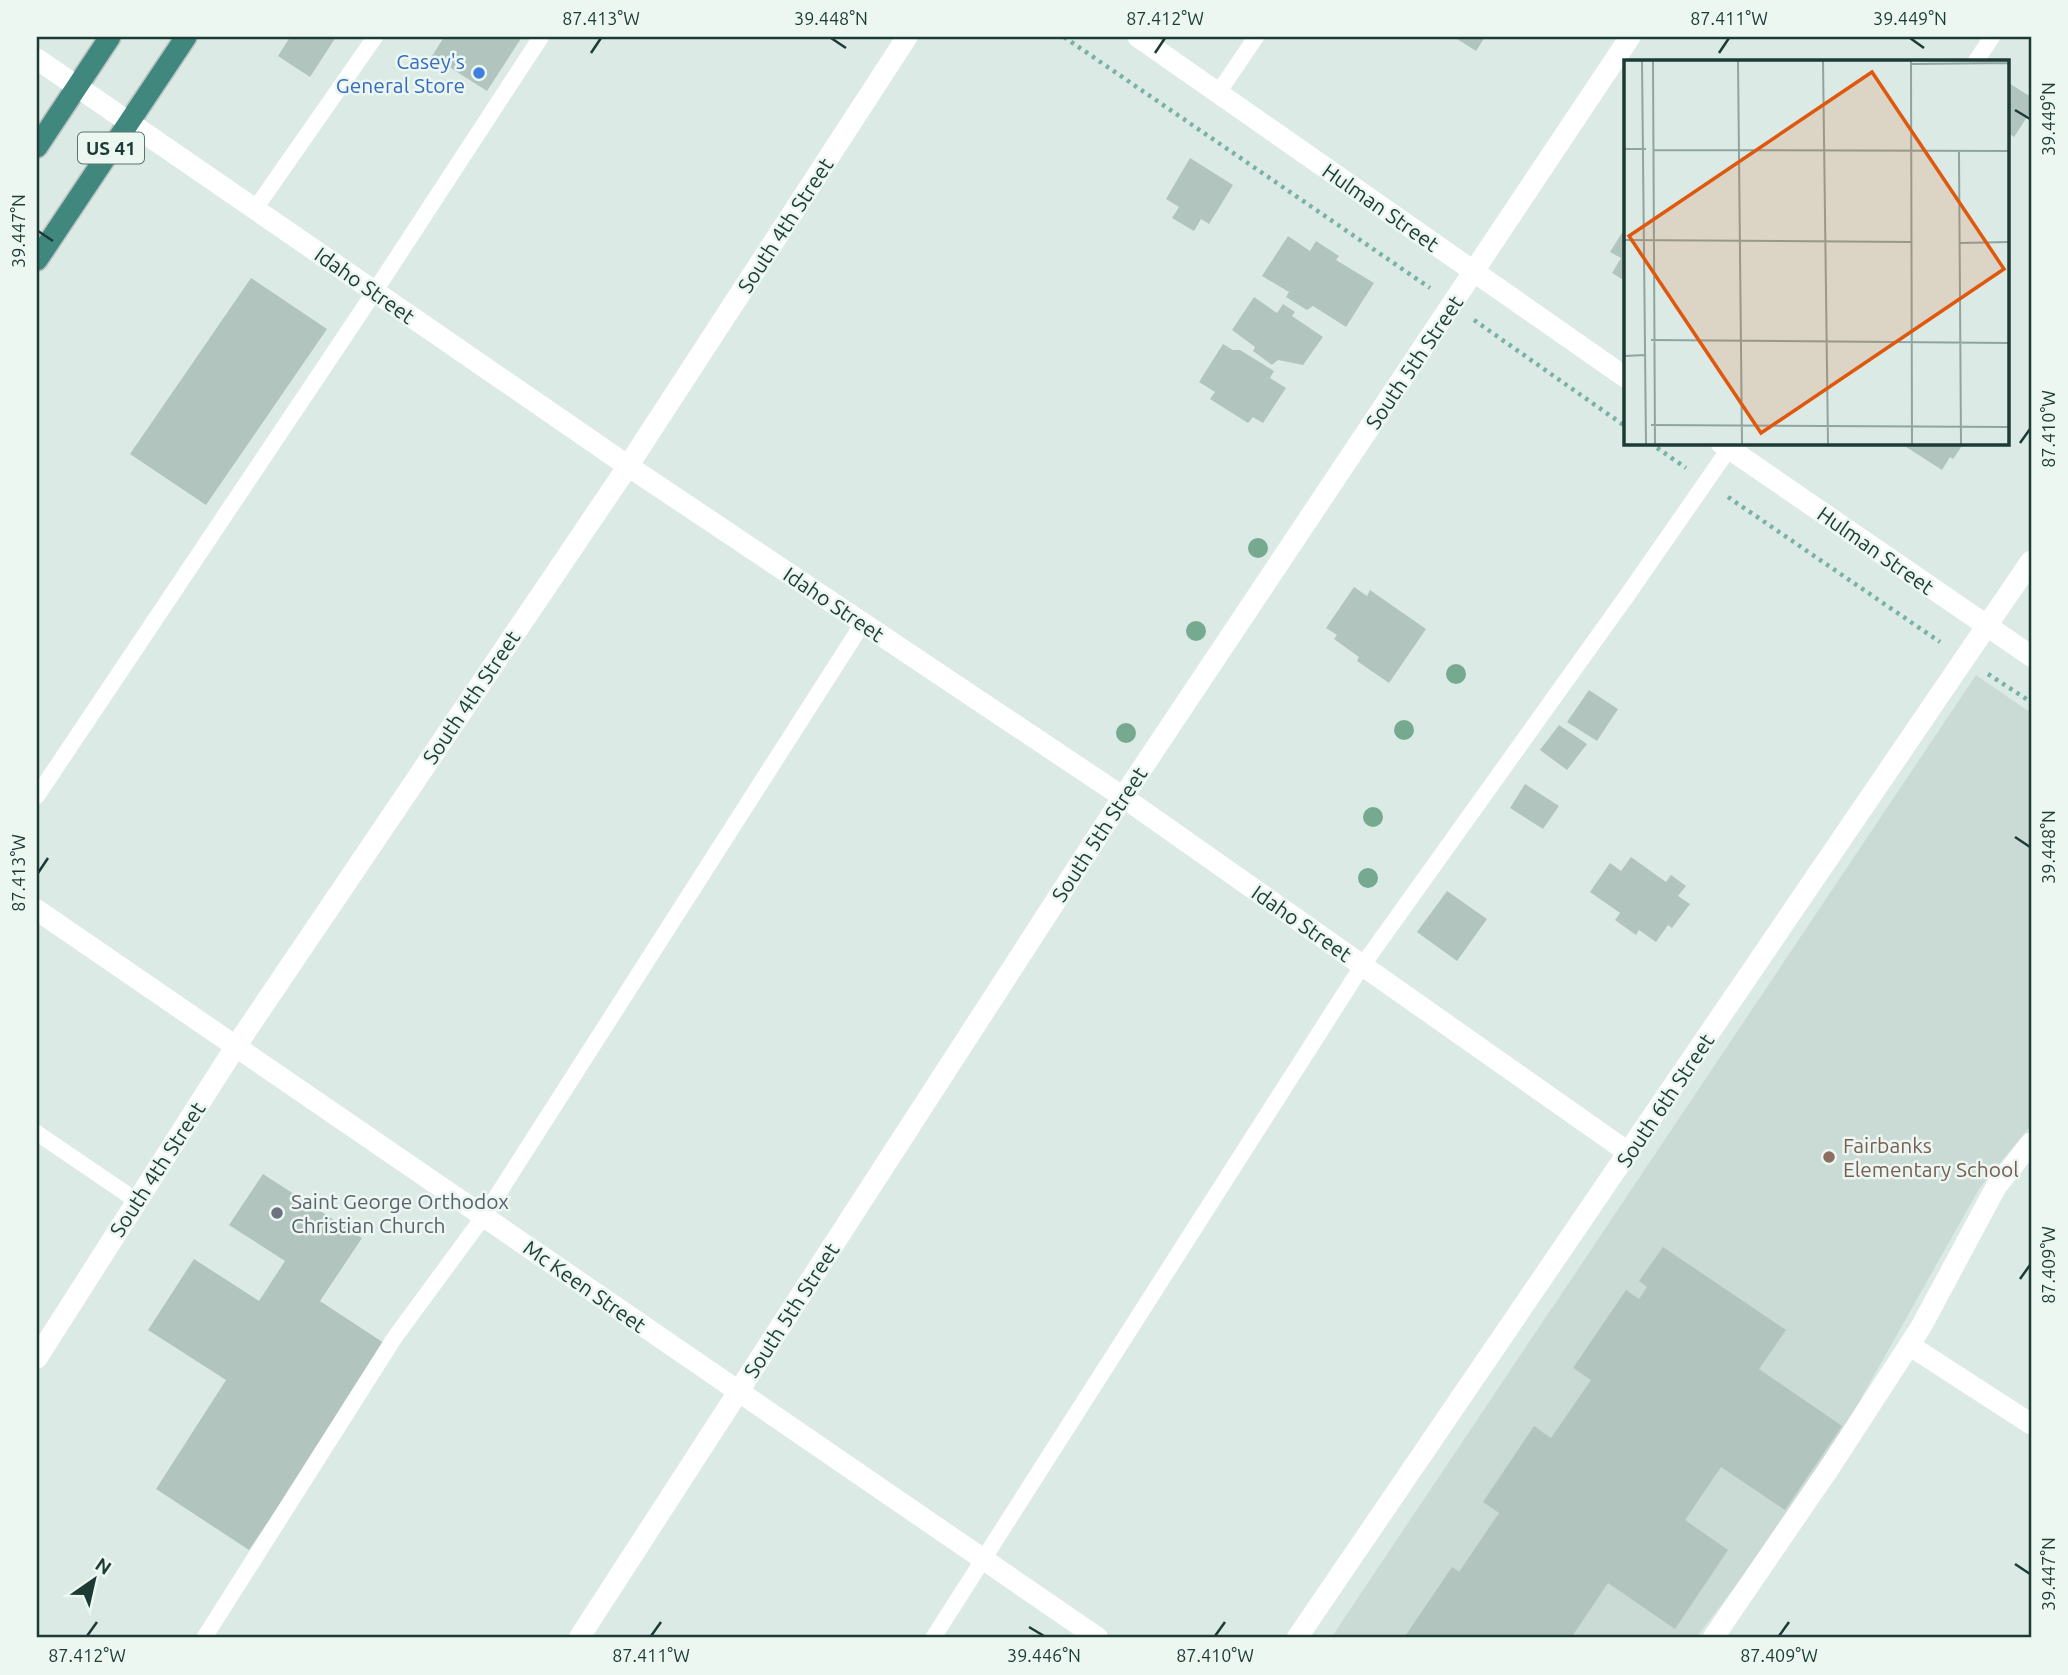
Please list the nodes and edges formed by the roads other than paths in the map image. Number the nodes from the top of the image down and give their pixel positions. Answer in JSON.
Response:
{"nodes":[{"id":1,"x":110,"y":37,"type":"edge"},
{"id":2,"x":186,"y":37,"type":"edge"},
{"id":3,"x":375,"y":37,"type":"edge"},
{"id":4,"x":541,"y":37,"type":"edge"},
{"id":5,"x":907,"y":37,"type":"edge"},
{"id":6,"x":1138,"y":37,"type":"edge"},
{"id":7,"x":1256,"y":37,"type":"edge"},
{"id":8,"x":1630,"y":37,"type":"edge"},
{"id":9,"x":1992,"y":37,"type":"edge"},
{"id":10,"x":37,"y":59,"type":"edge"},
{"id":11,"x":1977,"y":60,"type":"edge"},
{"id":12,"x":77,"y":86,"type":"junction"},
{"id":13,"x":1218,"y":93,"type":"junction"},
{"id":14,"x":129,"y":122,"type":"junction"},
{"id":15,"x":37,"y":147,"type":"edge"},
{"id":16,"x":255,"y":209,"type":"junction"},
{"id":17,"x":37,"y":260,"type":"edge"},
{"id":18,"x":1474,"y":272,"type":"junction"},
{"id":19,"x":375,"y":291,"type":"junction"},
{"id":20,"x":1624,"y":376,"type":"edge"},
{"id":21,"x":1728,"y":445,"type":"edge"},
{"id":22,"x":628,"y":466,"type":"junction"},
{"id":23,"x":2031,"y":561,"type":"edge"},
{"id":24,"x":863,"y":623,"type":"junction"},
{"id":25,"x":1988,"y":627,"type":"junction"},
{"id":26,"x":2031,"y":656,"type":"edge"},
{"id":27,"x":37,"y":796,"type":"edge"},
{"id":28,"x":1123,"y":797,"type":"junction"},
{"id":29,"x":37,"y":910,"type":"edge"},
{"id":30,"x":1362,"y":966,"type":"junction"},
{"id":31,"x":236,"y":1046,"type":"junction"},
{"id":32,"x":37,"y":1133,"type":"edge"},
{"id":33,"x":2031,"y":1143,"type":"edge"},
{"id":34,"x":1629,"y":1153,"type":"junction"},
{"id":35,"x":137,"y":1201,"type":"junction"},
{"id":36,"x":484,"y":1216,"type":"junction"},
{"id":37,"x":1909,"y":1345,"type":"junction"},
{"id":38,"x":37,"y":1358,"type":"edge"},
{"id":39,"x":738,"y":1391,"type":"junction"},
{"id":40,"x":2031,"y":1424,"type":"edge"},
{"id":41,"x":983,"y":1559,"type":"junction"},
{"id":42,"x":204,"y":1638,"type":"edge"},
{"id":43,"x":579,"y":1638,"type":"edge"},
{"id":44,"x":933,"y":1638,"type":"edge"},
{"id":45,"x":1098,"y":1638,"type":"edge"},
{"id":46,"x":1297,"y":1638,"type":"edge"},
{"id":47,"x":1713,"y":1638,"type":"edge"}],
"edges":[{"from":1,"to":12,"type":"highway","number":"US 41"},
{"from":2,"to":14,"type":"highway","number":"US 41"},
{"from":3,"to":16,"type":"lane"},
{"from":4,"to":19,"type":"lane"},
{"from":5,"to":22,"type":"street","name":"South 4th Street"},
{"from":6,"to":13,"type":"street","name":"Hulman Street"},
{"from":7,"to":13,"type":"lane"},
{"from":8,"to":18,"type":"street","name":"South 5th Street"},
{"from":9,"to":11,"type":"lane"},
{"from":10,"to":12,"type":"street","name":"Idaho Street"},
{"from":12,"to":14,"type":"street","name":"Idaho Street"},
{"from":12,"to":15,"type":"highway","number":"US 41"},
{"from":13,"to":18,"type":"street","name":"Hulman Street"},
{"from":14,"to":16,"type":"street","name":"Idaho Street"},
{"from":14,"to":17,"type":"highway","number":"US 41"},
{"from":16,"to":19,"type":"street","name":"Idaho Street"},
{"from":18,"to":20,"type":"street","name":"Hulman Street"},
{"from":18,"to":28,"type":"street","name":"South 5th Street"},
{"from":19,"to":22,"type":"street","name":"Idaho Street"},
{"from":19,"to":27,"type":"lane"},
{"from":21,"to":25,"type":"street","name":"Hulman Street"},
{"from":21,"to":30,"type":"lane"},
{"from":22,"to":24,"type":"street","name":"Idaho Street"},
{"from":22,"to":31,"type":"street","name":"South 4th Street"},
{"from":23,"to":25,"type":"street","name":"South 6th Street"},
{"from":24,"to":28,"type":"street","name":"Idaho Street"},
{"from":24,"to":36,"type":"lane"},
{"from":25,"to":26,"type":"street","name":"Hulman Street"},
{"from":25,"to":34,"type":"street","name":"South 6th Street"},
{"from":28,"to":30,"type":"street","name":"Idaho Street"},
{"from":28,"to":39,"type":"street","name":"South 5th Street"},
{"from":29,"to":31,"type":"street","name":"Mc Keen Street"},
{"from":30,"to":34,"type":"street","name":"Idaho Street"},
{"from":30,"to":41,"type":"lane"},
{"from":31,"to":35,"type":"street","name":"South 4th Street"},
{"from":31,"to":36,"type":"street","name":"Mc Keen Street"},
{"from":32,"to":35,"type":"lane"},
{"from":33,"to":37,"type":"street"},
{"from":34,"to":46,"type":"street","name":"South 6th Street"},
{"from":35,"to":38,"type":"street","name":"South 4th Street"},
{"from":36,"to":39,"type":"street","name":"Mc Keen Street"},
{"from":36,"to":42,"type":"lane"},
{"from":37,"to":40,"type":"street"},
{"from":37,"to":47,"type":"street"},
{"from":39,"to":41,"type":"street","name":"Mc Keen Street"},
{"from":39,"to":43,"type":"street","name":"South 5th Street"},
{"from":41,"to":44,"type":"lane"},
{"from":41,"to":45,"type":"street","name":"Mc Keen Street"}]}
